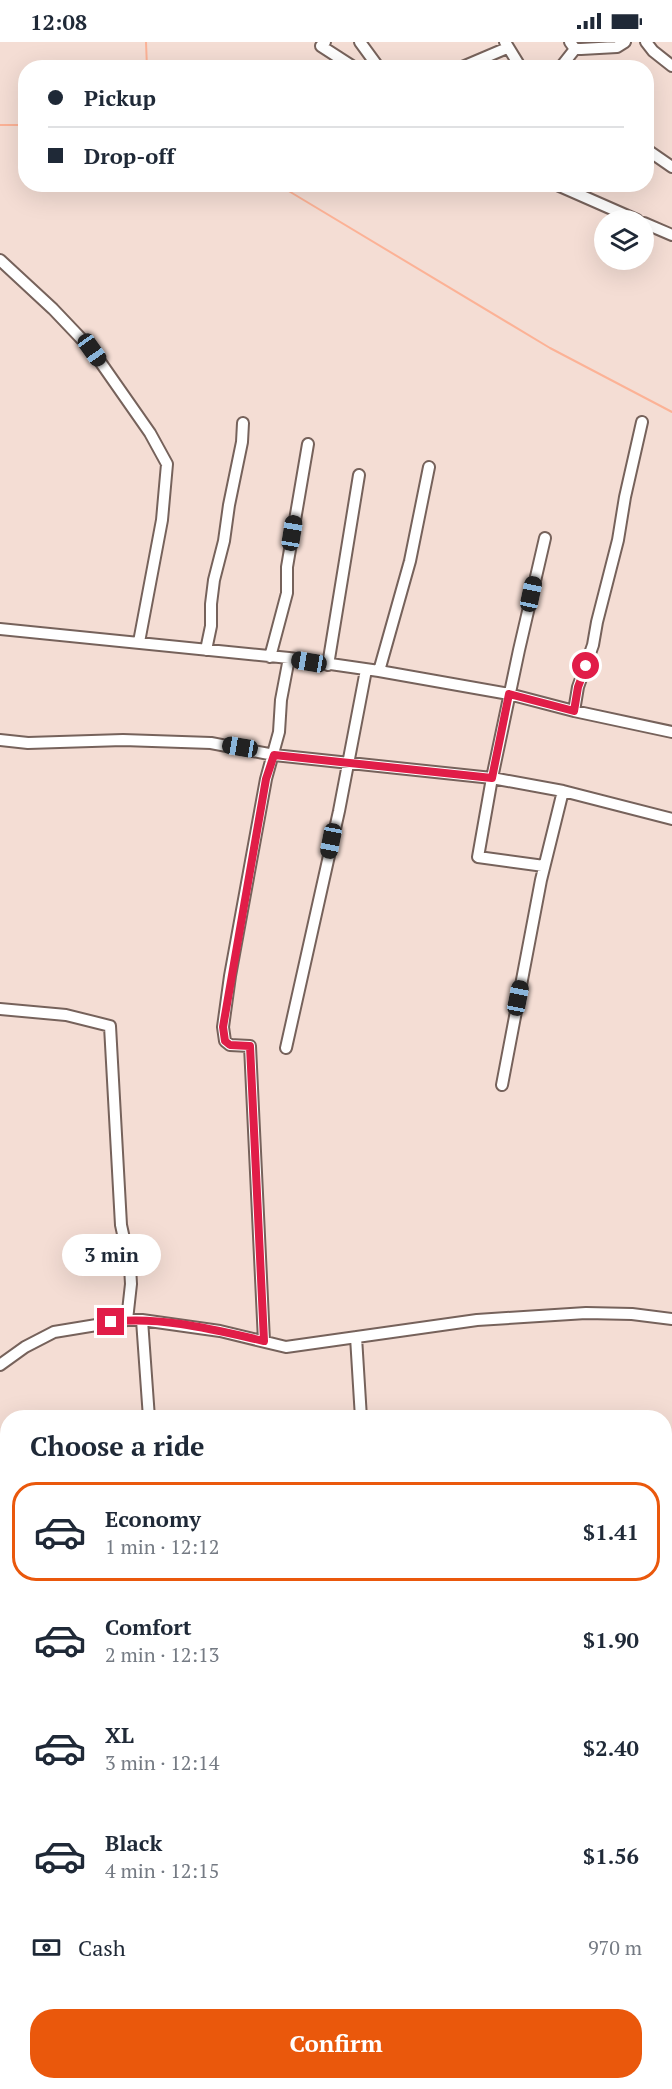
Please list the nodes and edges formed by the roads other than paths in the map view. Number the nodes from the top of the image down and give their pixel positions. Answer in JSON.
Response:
{"nodes":[{"id":1,"x":360,"y":42,"type":"edge"},
{"id":2,"x":625,"y":42,"type":"edge"},
{"id":3,"x":646,"y":42,"type":"edge"},
{"id":4,"x":320,"y":43,"type":"edge"},
{"id":5,"x":506,"y":45,"type":"edge"},
{"id":6,"x":572,"y":45,"type":"edge"},
{"id":7,"x":344,"y":60,"type":"edge"},
{"id":8,"x":373,"y":60,"type":"edge"},
{"id":9,"x":476,"y":60,"type":"edge"},
{"id":10,"x":516,"y":60,"type":"edge"},
{"id":11,"x":564,"y":60,"type":"edge"},
{"id":12,"x":672,"y":66,"type":"edge"},
{"id":13,"x":654,"y":155,"type":"edge"},
{"id":14,"x":672,"y":167,"type":"edge"},
{"id":15,"x":579,"y":192,"type":"edge"},
{"id":16,"x":617,"y":210,"type":"edge"},
{"id":17,"x":654,"y":227,"type":"edge"},
{"id":18,"x":672,"y":235,"type":"edge"},
{"id":19,"x":0,"y":260,"type":"edge"},
{"id":20,"x":642,"y":422,"type":"dead end"},
{"id":21,"x":243,"y":423,"type":"dead end"},
{"id":22,"x":308,"y":444,"type":"dead end"},
{"id":23,"x":429,"y":467,"type":"dead end"},
{"id":24,"x":359,"y":475,"type":"dead end"},
{"id":25,"x":545,"y":538,"type":"dead end"},
{"id":26,"x":0,"y":629,"type":"edge"},
{"id":27,"x":139,"y":642,"type":"junction"},
{"id":28,"x":206,"y":650,"type":"junction"},
{"id":29,"x":270,"y":657,"type":"junction"},
{"id":30,"x":289,"y":658,"type":"junction"},
{"id":31,"x":328,"y":665,"type":"junction"},
{"id":32,"x":366,"y":670,"type":"junction"},
{"id":33,"x":380,"y":671,"type":"junction"},
{"id":34,"x":509,"y":694,"type":"junction"},
{"id":35,"x":574,"y":711,"type":"junction"},
{"id":36,"x":672,"y":732,"type":"edge"},
{"id":37,"x":0,"y":740,"type":"edge"},
{"id":38,"x":274,"y":755,"type":"junction"},
{"id":39,"x":349,"y":763,"type":"junction"},
{"id":40,"x":492,"y":778,"type":"junction"},
{"id":41,"x":563,"y":791,"type":"junction"},
{"id":42,"x":672,"y":819,"type":"edge"},
{"id":43,"x":544,"y":866,"type":"junction"},
{"id":44,"x":0,"y":1009,"type":"edge"},
{"id":45,"x":286,"y":1048,"type":"dead end"},
{"id":46,"x":502,"y":1085,"type":"dead end"},
{"id":47,"x":672,"y":1319,"type":"edge"},
{"id":48,"x":127,"y":1320,"type":"junction"},
{"id":49,"x":142,"y":1320,"type":"junction"},
{"id":50,"x":357,"y":1337,"type":"junction"},
{"id":51,"x":264,"y":1341,"type":"junction"},
{"id":52,"x":0,"y":1365,"type":"edge"},
{"id":53,"x":148,"y":1410,"type":"edge"},
{"id":54,"x":361,"y":1410,"type":"edge"}],
"edges":[{"from":1,"to":8,"type":"street"},
{"from":2,"to":6,"type":"street"},
{"from":3,"to":12,"type":"street"},
{"from":4,"to":7,"type":"street"},
{"from":5,"to":9,"type":"street"},
{"from":5,"to":10,"type":"street"},
{"from":6,"to":11,"type":"street"},
{"from":13,"to":14,"type":"street"},
{"from":15,"to":16,"type":"street"},
{"from":17,"to":18,"type":"street"},
{"from":19,"to":27,"type":"street"},
{"from":20,"to":35,"type":"street"},
{"from":21,"to":28,"type":"street"},
{"from":22,"to":29,"type":"street"},
{"from":23,"to":33,"type":"street"},
{"from":24,"to":31,"type":"street"},
{"from":25,"to":34,"type":"street"},
{"from":26,"to":27,"type":"street"},
{"from":27,"to":28,"type":"street"},
{"from":28,"to":29,"type":"street"},
{"from":29,"to":30,"type":"street"},
{"from":30,"to":31,"type":"street"},
{"from":30,"to":38,"type":"street"},
{"from":31,"to":32,"type":"street"},
{"from":32,"to":33,"type":"street"},
{"from":32,"to":39,"type":"street"},
{"from":33,"to":34,"type":"street"},
{"from":34,"to":35,"type":"street"},
{"from":34,"to":40,"type":"street"},
{"from":35,"to":36,"type":"street"},
{"from":37,"to":38,"type":"street"},
{"from":38,"to":39,"type":"street"},
{"from":38,"to":51,"type":"street"},
{"from":39,"to":40,"type":"street"},
{"from":39,"to":45,"type":"street"},
{"from":40,"to":41,"type":"street"},
{"from":40,"to":43,"type":"street"},
{"from":41,"to":42,"type":"street"},
{"from":41,"to":43,"type":"street"},
{"from":43,"to":46,"type":"street"},
{"from":44,"to":48,"type":"street"},
{"from":47,"to":50,"type":"street"},
{"from":48,"to":49,"type":"street"},
{"from":48,"to":52,"type":"street"},
{"from":49,"to":51,"type":"street"},
{"from":49,"to":53,"type":"street"},
{"from":50,"to":51,"type":"street"},
{"from":50,"to":54,"type":"street"}]}
